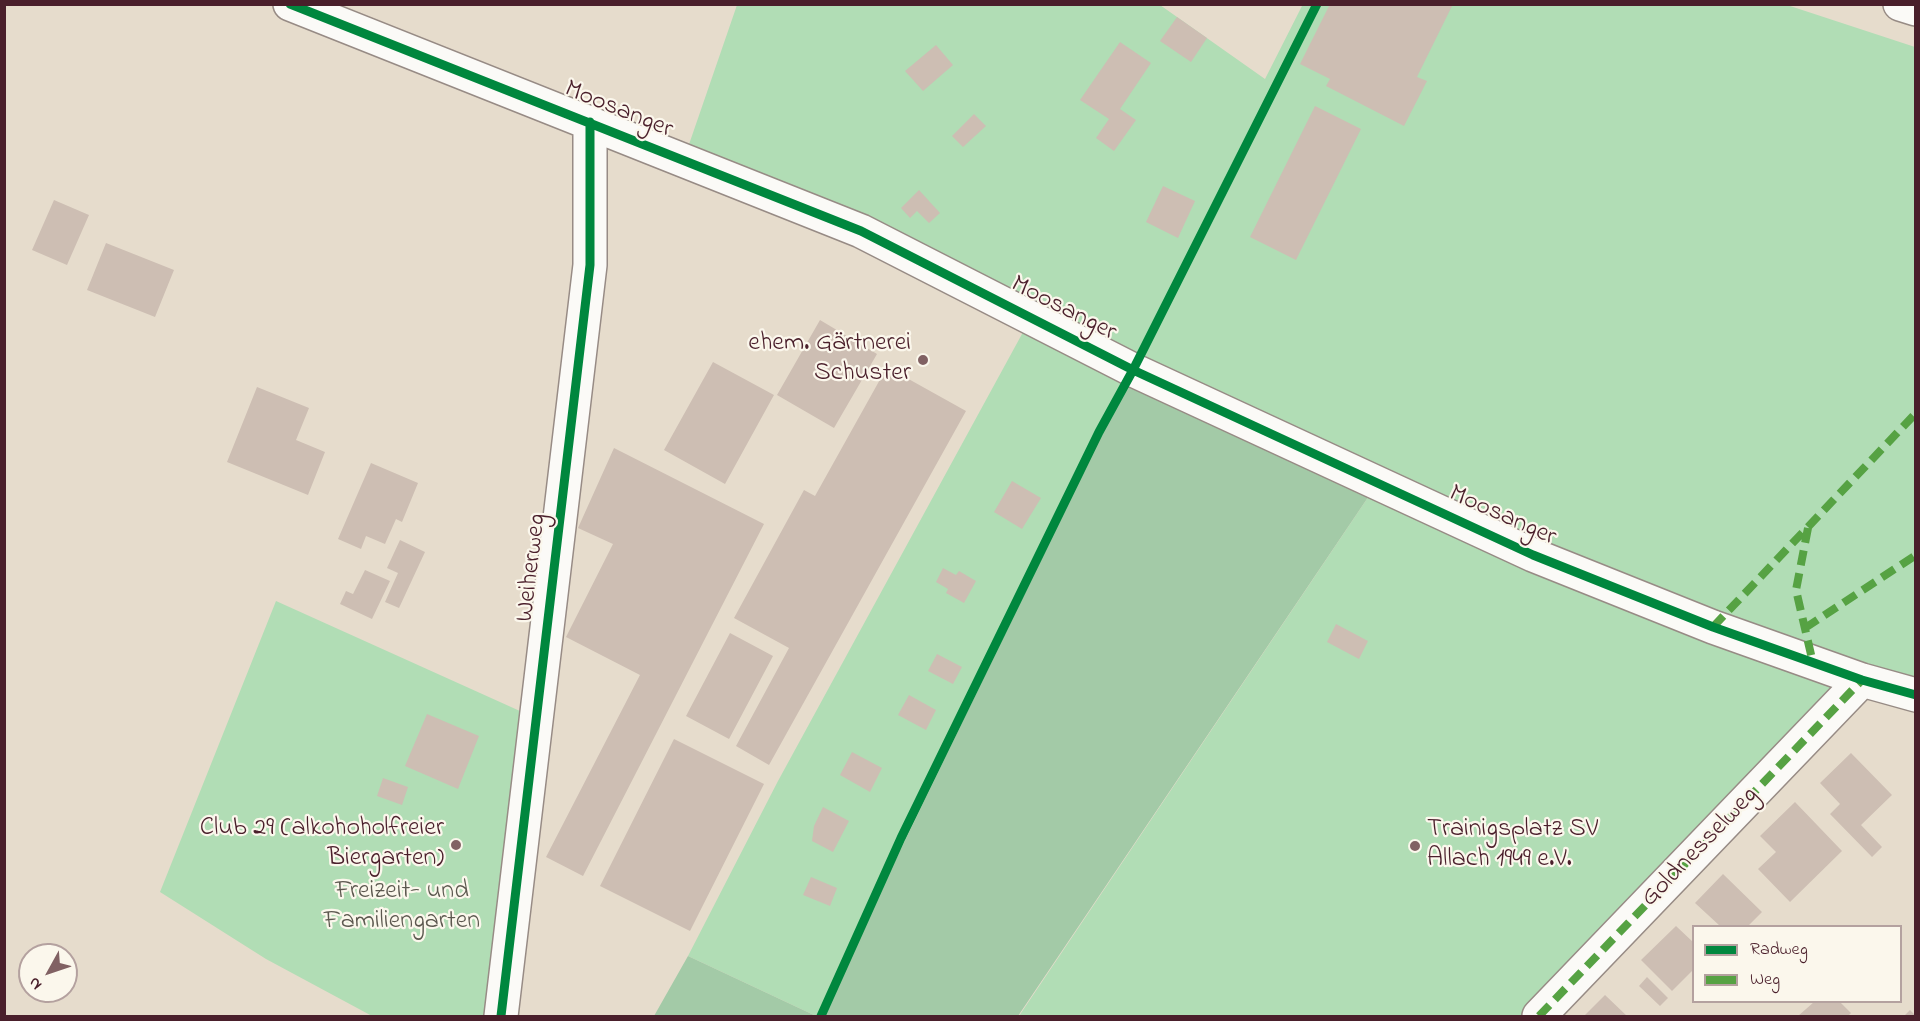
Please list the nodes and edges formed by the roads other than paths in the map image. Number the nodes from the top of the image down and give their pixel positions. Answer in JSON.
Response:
{"nodes":[{"id":1,"x":290,"y":4,"type":"edge"},
{"id":2,"x":1900,"y":4,"type":"edge"},
{"id":3,"x":1916,"y":9,"type":"edge"},
{"id":4,"x":590,"y":123,"type":"junction"},
{"id":5,"x":1862,"y":680,"type":"junction"},
{"id":6,"x":1916,"y":695,"type":"edge"},
{"id":7,"x":501,"y":1017,"type":"edge"},
{"id":8,"x":1539,"y":1017,"type":"edge"}],
"edges":[{"from":1,"to":4,"type":"street","name":"Moosanger"},
{"from":2,"to":3,"type":"street"},
{"from":4,"to":5,"type":"street","name":"Moosanger"},
{"from":4,"to":7,"type":"street","name":"Weiherweg"},
{"from":5,"to":6,"type":"street","name":"Moosanger"},
{"from":5,"to":8,"type":"street","name":"Goldnesselweg"}]}
